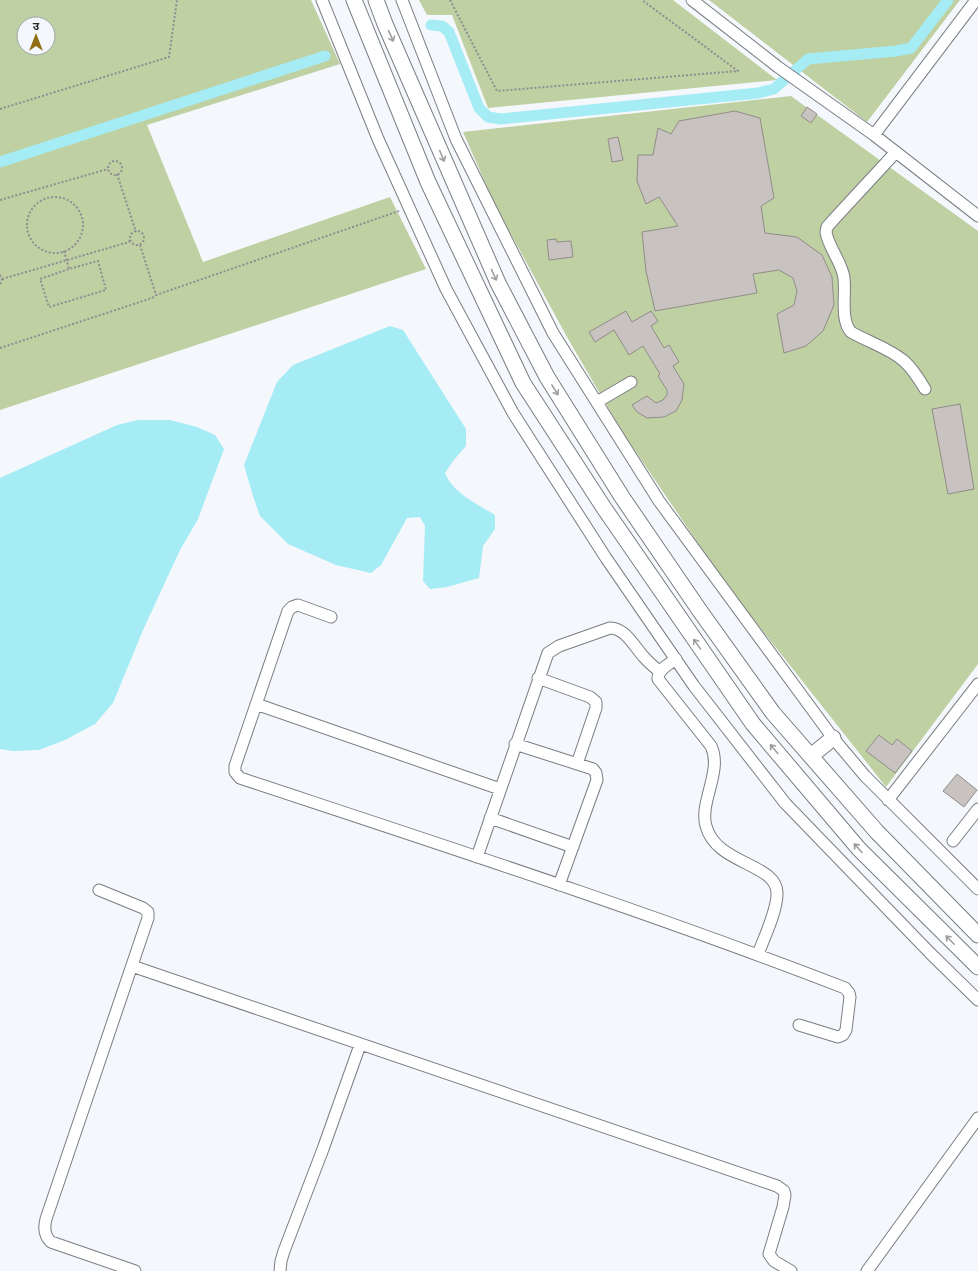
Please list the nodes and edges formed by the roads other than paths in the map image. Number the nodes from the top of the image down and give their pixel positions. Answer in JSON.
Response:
{"nodes":[{"id":1,"x":322,"y":0,"type":"edge"},
{"id":2,"x":354,"y":0,"type":"edge"},
{"id":3,"x":376,"y":0,"type":"edge"},
{"id":4,"x":402,"y":0,"type":"edge"},
{"id":5,"x":692,"y":0,"type":"edge"},
{"id":6,"x":976,"y":0,"type":"edge"},
{"id":7,"x":874,"y":136,"type":"junction"},
{"id":8,"x":896,"y":152,"type":"junction"},
{"id":9,"x":978,"y":216,"type":"edge"},
{"id":10,"x":631,"y":382,"type":"dead end"},
{"id":11,"x":925,"y":389,"type":"dead end"},
{"id":12,"x":597,"y":402,"type":"junction"},
{"id":13,"x":331,"y":617,"type":"dead end"},
{"id":14,"x":676,"y":659,"type":"junction"},
{"id":15,"x":660,"y":672,"type":"junction"},
{"id":16,"x":538,"y":678,"type":"junction"},
{"id":17,"x":978,"y":684,"type":"edge"},
{"id":18,"x":256,"y":704,"type":"junction"},
{"id":19,"x":833,"y":738,"type":"junction"},
{"id":20,"x":516,"y":744,"type":"junction"},
{"id":21,"x":811,"y":756,"type":"junction"},
{"id":22,"x":577,"y":764,"type":"junction"},
{"id":23,"x":500,"y":789,"type":"junction"},
{"id":24,"x":888,"y":800,"type":"junction"},
{"id":25,"x":978,"y":809,"type":"edge"},
{"id":26,"x":490,"y":818,"type":"junction"},
{"id":27,"x":953,"y":841,"type":"dead end"},
{"id":28,"x":573,"y":847,"type":"junction"},
{"id":29,"x":477,"y":857,"type":"junction"},
{"id":30,"x":559,"y":885,"type":"junction"},
{"id":31,"x":978,"y":889,"type":"edge"},
{"id":32,"x":99,"y":890,"type":"dead end"},
{"id":33,"x":978,"y":935,"type":"edge"},
{"id":34,"x":758,"y":954,"type":"junction"},
{"id":35,"x":132,"y":966,"type":"junction"},
{"id":36,"x":978,"y":967,"type":"edge"},
{"id":37,"x":978,"y":1000,"type":"edge"},
{"id":38,"x":798,"y":1025,"type":"dead end"},
{"id":39,"x":360,"y":1044,"type":"junction"},
{"id":40,"x":978,"y":1118,"type":"edge"},
{"id":41,"x":135,"y":1271,"type":"edge"},
{"id":42,"x":280,"y":1271,"type":"edge"},
{"id":43,"x":791,"y":1271,"type":"edge"},
{"id":44,"x":867,"y":1271,"type":"edge"}],
"edges":[{"from":1,"to":14,"type":"street"},
{"from":36,"to":2,"type":"main road","one_way":true},
{"from":3,"to":21,"type":"main road","one_way":true},
{"from":4,"to":12,"type":"street"},
{"from":5,"to":7,"type":"street"},
{"from":6,"to":7,"type":"street"},
{"from":7,"to":8,"type":"street"},
{"from":8,"to":9,"type":"street"},
{"from":8,"to":11,"type":"street"},
{"from":10,"to":12,"type":"street"},
{"from":12,"to":19,"type":"street"},
{"from":13,"to":18,"type":"street"},
{"from":14,"to":15,"type":"street"},
{"from":14,"to":37,"type":"street"},
{"from":15,"to":16,"type":"street"},
{"from":15,"to":34,"type":"street"},
{"from":16,"to":20,"type":"street"},
{"from":16,"to":22,"type":"street"},
{"from":17,"to":24,"type":"street"},
{"from":18,"to":23,"type":"street"},
{"from":18,"to":29,"type":"street"},
{"from":19,"to":21,"type":"main road"},
{"from":19,"to":24,"type":"street"},
{"from":20,"to":22,"type":"street"},
{"from":20,"to":23,"type":"street"},
{"from":21,"to":33,"type":"main road"},
{"from":22,"to":28,"type":"street"},
{"from":23,"to":26,"type":"street"},
{"from":24,"to":31,"type":"street"},
{"from":25,"to":27,"type":"street"},
{"from":26,"to":28,"type":"street"},
{"from":26,"to":29,"type":"street"},
{"from":28,"to":30,"type":"street"},
{"from":29,"to":30,"type":"street"},
{"from":30,"to":34,"type":"street"},
{"from":32,"to":35,"type":"street"},
{"from":34,"to":38,"type":"street"},
{"from":35,"to":39,"type":"street"},
{"from":35,"to":41,"type":"street"},
{"from":39,"to":42,"type":"street"},
{"from":39,"to":43,"type":"street"},
{"from":40,"to":44,"type":"street"}]}
